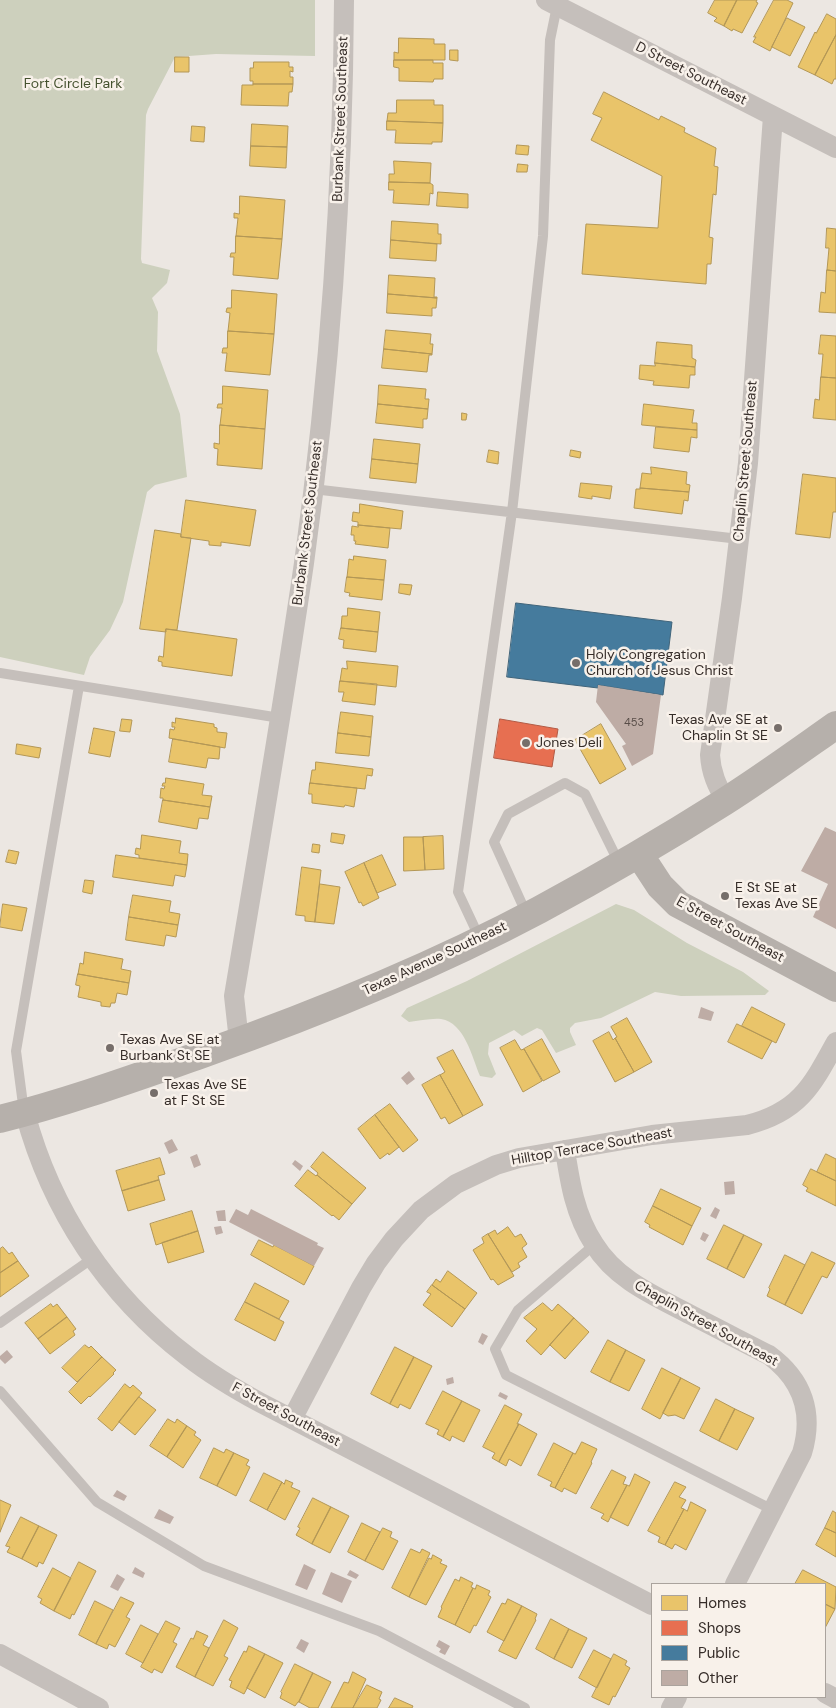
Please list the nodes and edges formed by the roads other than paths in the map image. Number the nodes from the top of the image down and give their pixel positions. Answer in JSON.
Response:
{"nodes":[{"id":1,"x":344,"y":0,"type":"edge"},
{"id":2,"x":551,"y":3,"type":"edge"},
{"id":3,"x":773,"y":116,"type":"junction"},
{"id":4,"x":836,"y":148,"type":"edge"},
{"id":5,"x":313,"y":489,"type":"junction"},
{"id":6,"x":512,"y":512,"type":"junction"},
{"id":7,"x":739,"y":538,"type":"junction"},
{"id":8,"x":0,"y":673,"type":"edge"},
{"id":9,"x":79,"y":686,"type":"junction"},
{"id":10,"x":280,"y":718,"type":"junction"},
{"id":11,"x":836,"y":725,"type":"edge"},
{"id":12,"x":726,"y":801,"type":"junction"},
{"id":13,"x":629,"y":859,"type":"junction"},
{"id":14,"x":527,"y":916,"type":"junction"},
{"id":15,"x":480,"y":939,"type":"junction"},
{"id":16,"x":836,"y":988,"type":"edge"},
{"id":17,"x":239,"y":1041,"type":"junction"},
{"id":18,"x":836,"y":1042,"type":"edge"},
{"id":19,"x":12,"y":1116,"type":"edge"},
{"id":20,"x":565,"y":1150,"type":"junction"},
{"id":21,"x":594,"y":1245,"type":"junction"},
{"id":22,"x":93,"y":1258,"type":"junction"},
{"id":23,"x":0,"y":1323,"type":"edge"},
{"id":24,"x":0,"y":1391,"type":"edge"},
{"id":25,"x":292,"y":1419,"type":"junction"},
{"id":26,"x":773,"y":1510,"type":"junction"},
{"id":27,"x":736,"y":1583,"type":"edge"},
{"id":28,"x":651,"y":1604,"type":"edge"},
{"id":29,"x":0,"y":1654,"type":"edge"},
{"id":30,"x":99,"y":1708,"type":"edge"},
{"id":31,"x":525,"y":1708,"type":"edge"}],
"edges":[{"from":1,"to":5,"type":"street","name":"Burbank Street Southeast"},
{"from":2,"to":3,"type":"street","name":"D Street Southeast"},
{"from":2,"to":6,"type":"lane"},
{"from":3,"to":4,"type":"street","name":"D Street Southeast"},
{"from":3,"to":7,"type":"street","name":"Chaplin Street Southeast"},
{"from":5,"to":6,"type":"lane"},
{"from":5,"to":10,"type":"street","name":"Burbank Street Southeast"},
{"from":6,"to":7,"type":"lane"},
{"from":6,"to":15,"type":"lane"},
{"from":7,"to":12,"type":"street","name":"Chaplin Street Southeast"},
{"from":8,"to":9,"type":"lane"},
{"from":9,"to":10,"type":"lane"},
{"from":9,"to":19,"type":"lane"},
{"from":10,"to":17,"type":"street","name":"Burbank Street Southeast"},
{"from":11,"to":12,"type":"main road","name":"Texas Avenue Southeast"},
{"from":12,"to":13,"type":"main road","name":"Texas Avenue Southeast"},
{"from":13,"to":14,"type":"main road","name":"Texas Avenue Southeast"},
{"from":13,"to":14,"type":"lane"},
{"from":13,"to":16,"type":"main road","name":"E Street Southeast"},
{"from":14,"to":15,"type":"main road","name":"Texas Avenue Southeast"},
{"from":15,"to":17,"type":"main road","name":"Texas Avenue Southeast"},
{"from":17,"to":19,"type":"main road","name":"Texas Avenue Southeast"},
{"from":18,"to":20,"type":"street","name":"Hilltop Terrace Southeast"},
{"from":19,"to":22,"type":"street","name":"F Street Southeast"},
{"from":20,"to":21,"type":"street","name":"Chaplin Street Southeast"},
{"from":20,"to":25,"type":"street","name":"Hilltop Terrace Southeast"},
{"from":21,"to":26,"type":"street","name":"Chaplin Street Southeast"},
{"from":21,"to":26,"type":"lane"},
{"from":22,"to":23,"type":"lane"},
{"from":22,"to":25,"type":"street","name":"F Street Southeast"},
{"from":24,"to":31,"type":"lane"},
{"from":25,"to":28,"type":"street","name":"F Street Southeast"},
{"from":26,"to":27,"type":"street","name":"Chaplin Street Southeast"},
{"from":29,"to":30,"type":"street"}]}
